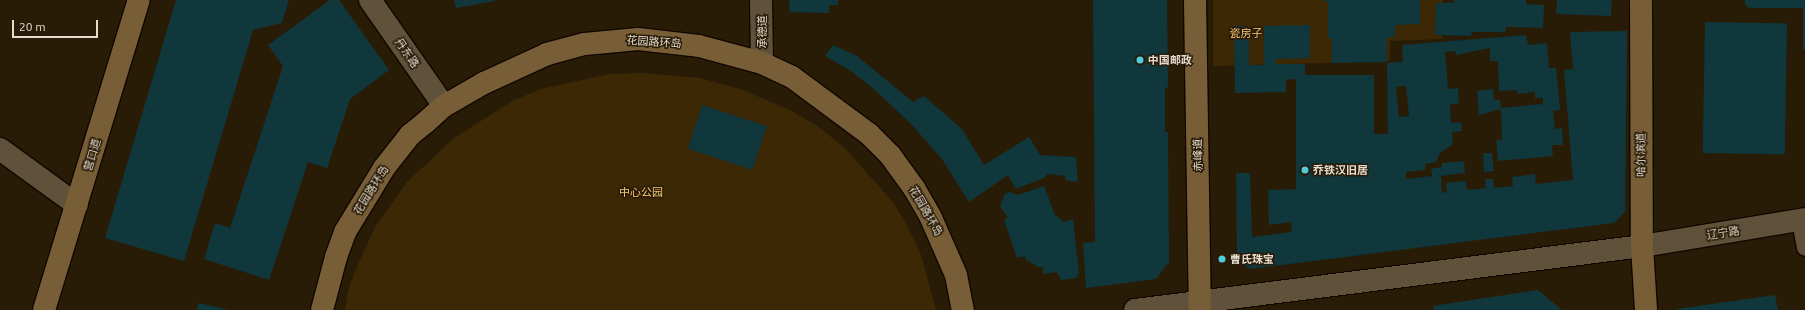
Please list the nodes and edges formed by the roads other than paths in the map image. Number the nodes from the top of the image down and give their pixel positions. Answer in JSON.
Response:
{"nodes":[{"id":1,"x":139,"y":0,"type":"edge"},
{"id":2,"x":370,"y":0,"type":"edge"},
{"id":3,"x":761,"y":0,"type":"edge"},
{"id":4,"x":1195,"y":0,"type":"edge"},
{"id":5,"x":1641,"y":0,"type":"edge"},
{"id":6,"x":762,"y":63,"type":"junction"},
{"id":7,"x":444,"y":106,"type":"junction"},
{"id":8,"x":0,"y":149,"type":"edge"},
{"id":9,"x":77,"y":205,"type":"junction"},
{"id":10,"x":1803,"y":220,"type":"edge"},
{"id":11,"x":1642,"y":246,"type":"junction"},
{"id":12,"x":1805,"y":248,"type":"edge"},
{"id":13,"x":1200,"y":305,"type":"edge"},
{"id":14,"x":44,"y":310,"type":"edge"},
{"id":15,"x":322,"y":310,"type":"edge"},
{"id":16,"x":964,"y":310,"type":"edge"},
{"id":17,"x":1135,"y":310,"type":"edge"},
{"id":18,"x":1646,"y":310,"type":"edge"}],
"edges":[{"from":1,"to":9,"type":"street","name":"营口道"},
{"from":2,"to":7,"type":"street","name":"丹东路"},
{"from":3,"to":6,"type":"street","name":"承德道"},
{"from":4,"to":13,"type":"street","name":"赤峰道"},
{"from":5,"to":11,"type":"street","name":"哈尔滨道"},
{"from":6,"to":7,"type":"street","name":"花园路环岛"},
{"from":6,"to":16,"type":"street","name":"花园路环岛"},
{"from":7,"to":15,"type":"street","name":"花园路环岛"},
{"from":8,"to":9,"type":"street"},
{"from":9,"to":14,"type":"street","name":"营口道"},
{"from":10,"to":11,"type":"street","name":"辽宁路"},
{"from":10,"to":12,"type":"lane"},
{"from":11,"to":13,"type":"street","name":"辽宁路"},
{"from":11,"to":18,"type":"street","name":"哈尔滨道"},
{"from":13,"to":17,"type":"street"}]}
